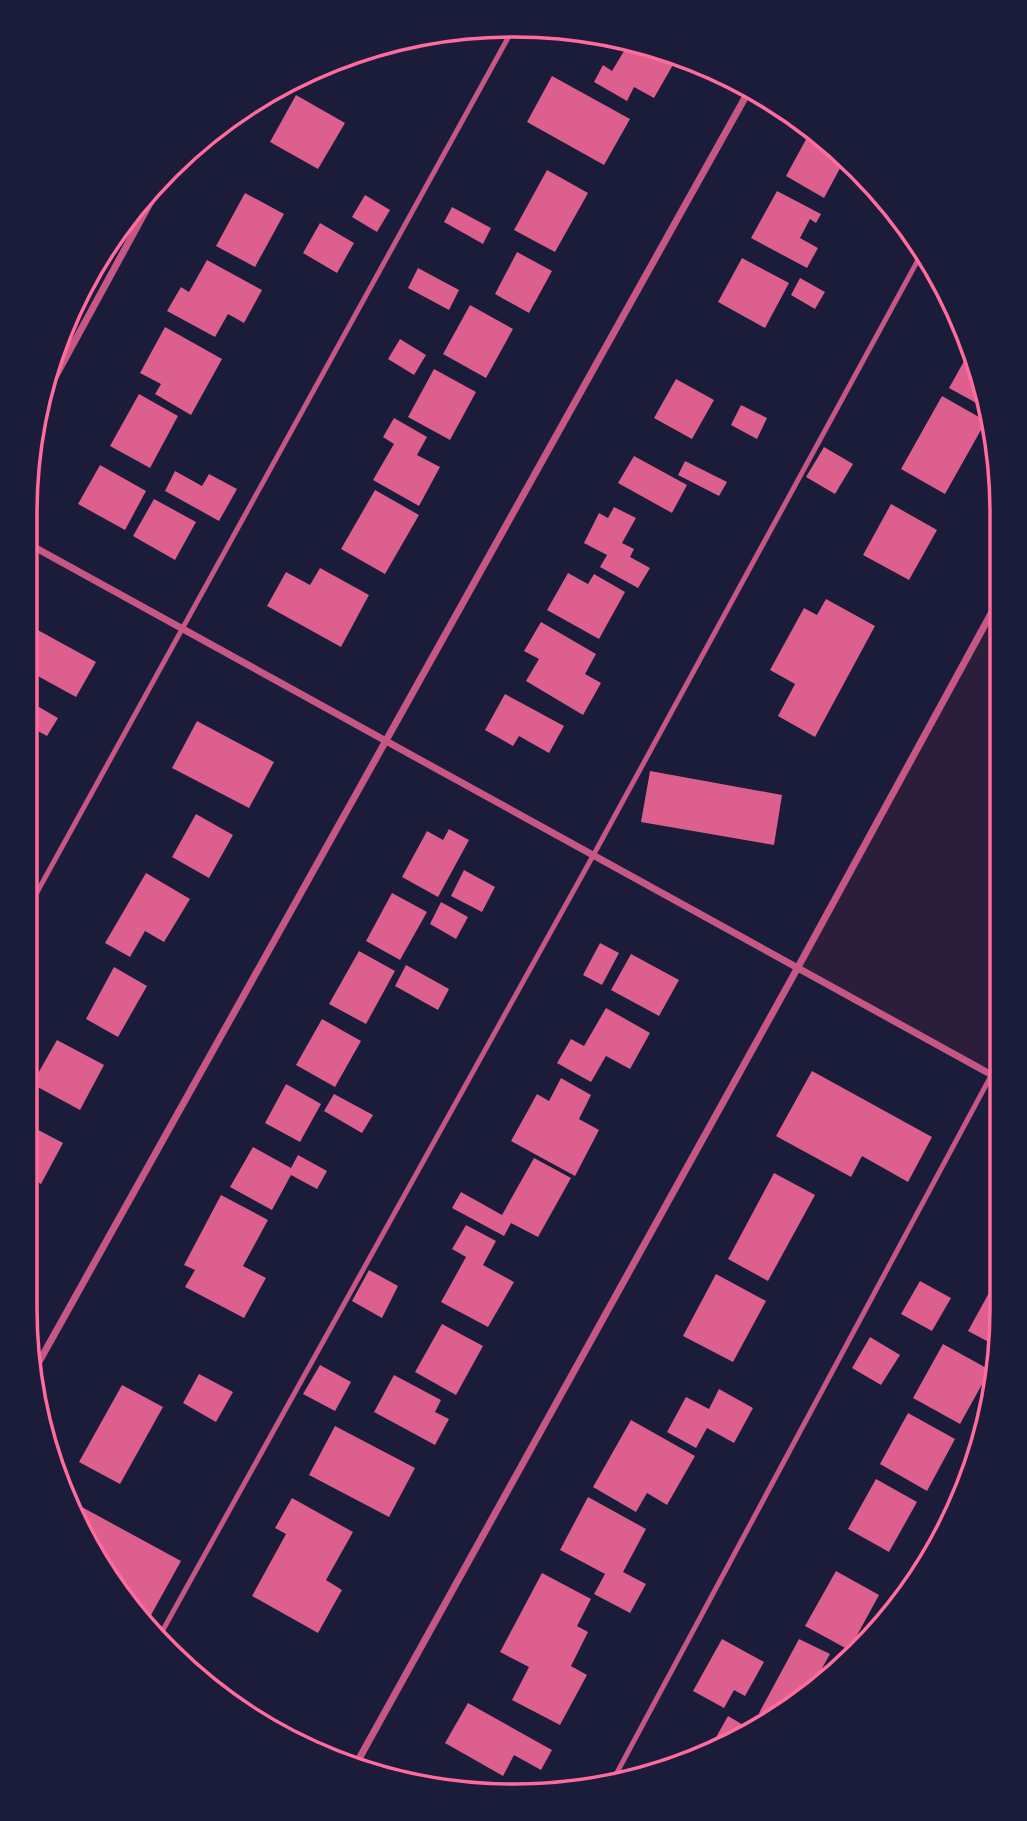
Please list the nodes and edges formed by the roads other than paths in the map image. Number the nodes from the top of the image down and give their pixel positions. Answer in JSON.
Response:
{"nodes":[{"id":1,"x":508,"y":37,"type":"edge"},
{"id":2,"x":745,"y":97,"type":"edge"},
{"id":3,"x":147,"y":209,"type":"edge"},
{"id":4,"x":917,"y":261,"type":"edge"},
{"id":5,"x":59,"y":370,"type":"edge"},
{"id":6,"x":37,"y":548,"type":"edge"},
{"id":7,"x":990,"y":615,"type":"edge"},
{"id":8,"x":183,"y":629,"type":"junction"},
{"id":9,"x":387,"y":740,"type":"junction"},
{"id":10,"x":594,"y":854,"type":"junction"},
{"id":11,"x":37,"y":892,"type":"edge"},
{"id":12,"x":797,"y":969,"type":"junction"},
{"id":13,"x":990,"y":1074,"type":"edge"},
{"id":14,"x":990,"y":1079,"type":"edge"},
{"id":15,"x":40,"y":1360,"type":"edge"},
{"id":16,"x":163,"y":1630,"type":"edge"},
{"id":17,"x":359,"y":1759,"type":"edge"},
{"id":18,"x":617,"y":1773,"type":"edge"}],
"edges":[{"from":1,"to":8,"type":"lane"},
{"from":2,"to":9,"type":"street"},
{"from":3,"to":5,"type":"street"},
{"from":4,"to":10,"type":"lane"},
{"from":6,"to":8,"type":"street"},
{"from":7,"to":12,"type":"street"},
{"from":8,"to":9,"type":"street"},
{"from":8,"to":11,"type":"lane"},
{"from":9,"to":10,"type":"street"},
{"from":9,"to":15,"type":"street"},
{"from":10,"to":12,"type":"street"},
{"from":10,"to":16,"type":"lane"},
{"from":12,"to":13,"type":"street"},
{"from":12,"to":17,"type":"street"},
{"from":14,"to":18,"type":"lane"}]}
